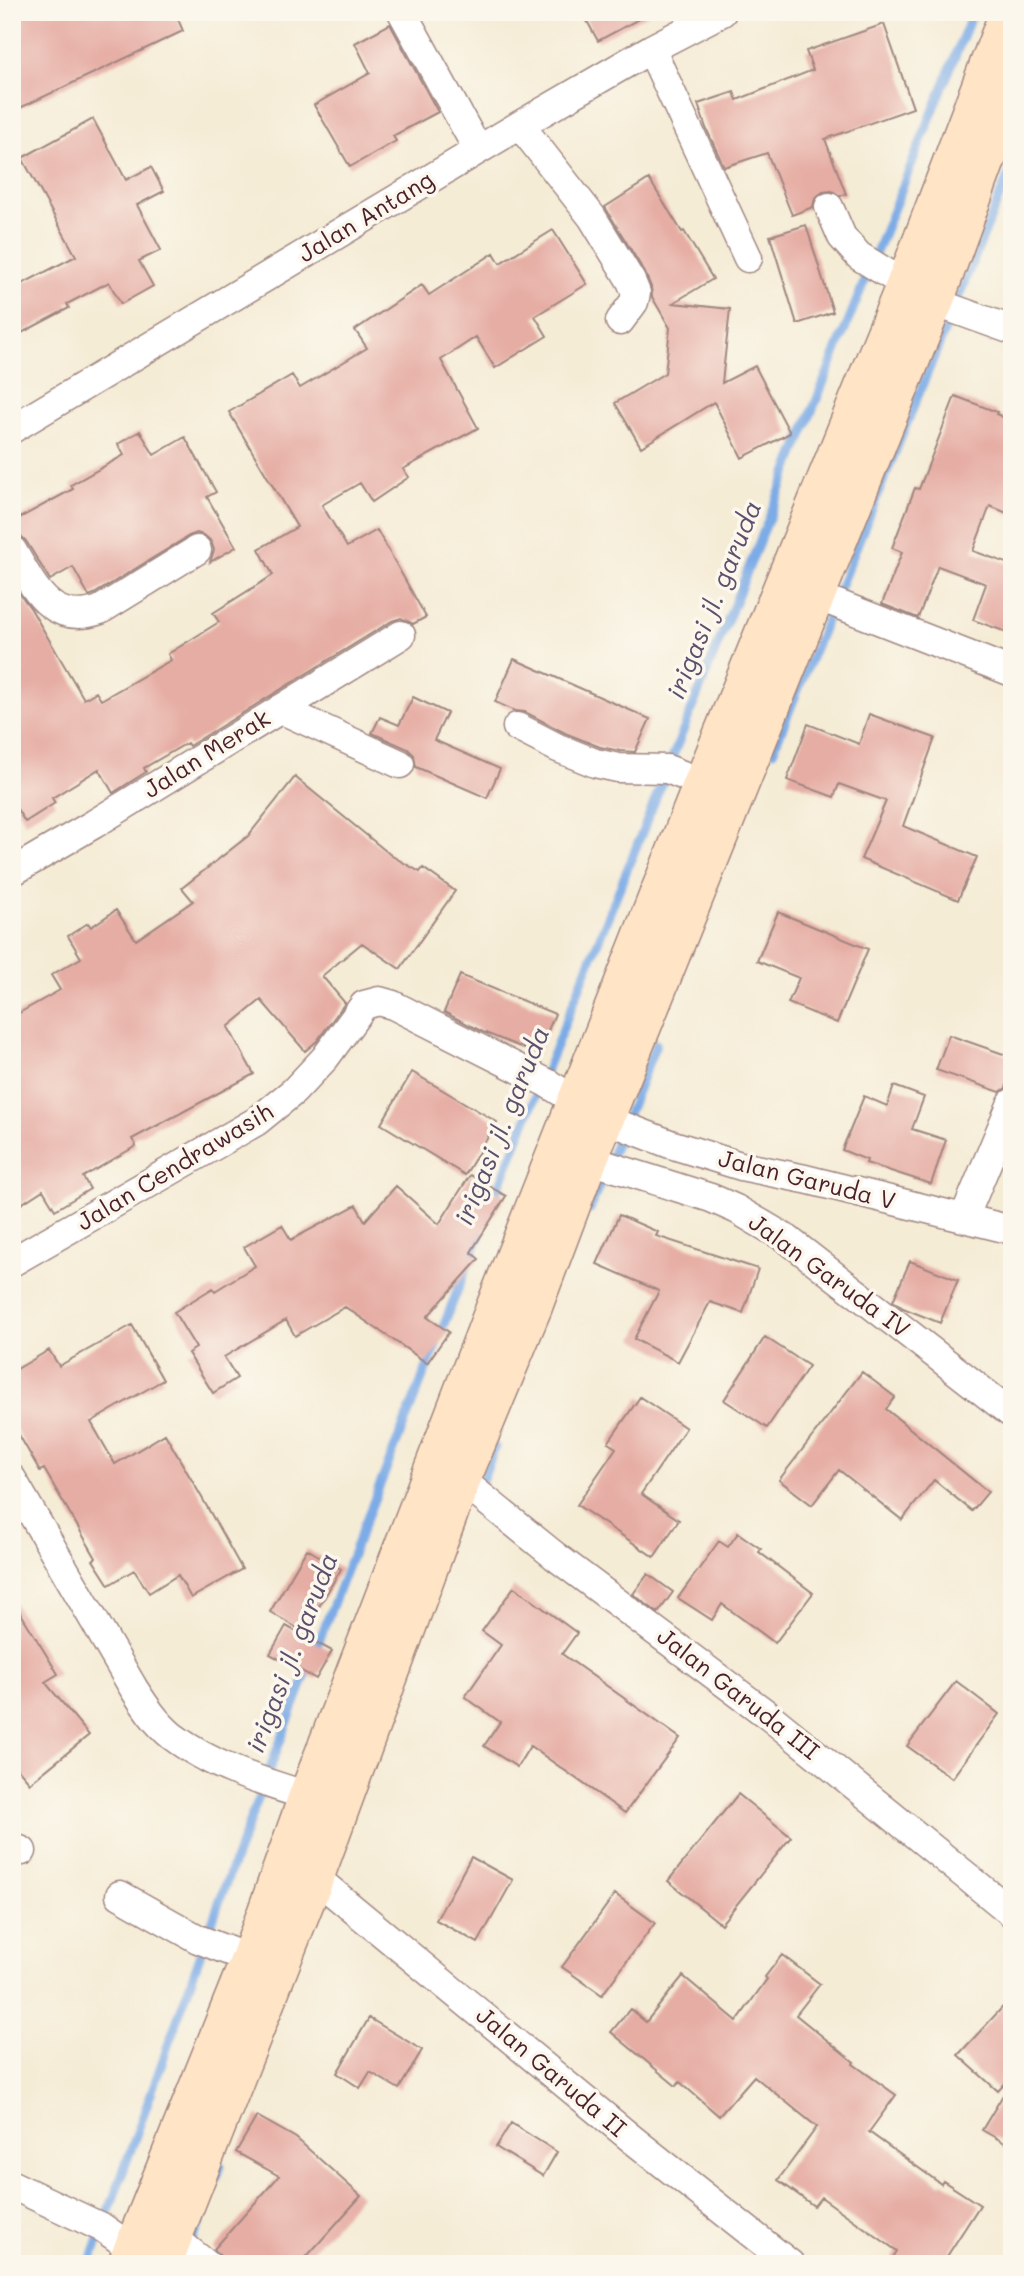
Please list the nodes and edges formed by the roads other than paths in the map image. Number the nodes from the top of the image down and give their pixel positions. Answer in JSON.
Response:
{"nodes":[{"id":1,"x":402,"y":12,"type":"edge"},
{"id":2,"x":722,"y":12,"type":"edge"},
{"id":3,"x":1009,"y":12,"type":"edge"},
{"id":4,"x":651,"y":49,"type":"junction"},
{"id":5,"x":1012,"y":89,"type":"edge"},
{"id":6,"x":520,"y":125,"type":"junction"},
{"id":7,"x":478,"y":150,"type":"junction"},
{"id":8,"x":829,"y":207,"type":"dead end"},
{"id":9,"x":748,"y":258,"type":"dead end"},
{"id":10,"x":920,"y":294,"type":"junction"},
{"id":11,"x":620,"y":321,"type":"dead end"},
{"id":12,"x":1012,"y":330,"type":"edge"},
{"id":13,"x":12,"y":429,"type":"edge"},
{"id":14,"x":12,"y":550,"type":"edge"},
{"id":15,"x":197,"y":550,"type":"dead end"},
{"id":16,"x":801,"y":590,"type":"junction"},
{"id":17,"x":401,"y":635,"type":"dead end"},
{"id":18,"x":1012,"y":672,"type":"edge"},
{"id":19,"x":280,"y":709,"type":"junction"},
{"id":20,"x":517,"y":727,"type":"dead end"},
{"id":21,"x":400,"y":764,"type":"dead end"},
{"id":22,"x":703,"y":783,"type":"junction"},
{"id":23,"x":12,"y":872,"type":"edge"},
{"id":24,"x":565,"y":1095,"type":"junction"},
{"id":25,"x":1012,"y":1103,"type":"edge"},
{"id":26,"x":573,"y":1155,"type":"junction"},
{"id":27,"x":964,"y":1218,"type":"junction"},
{"id":28,"x":1012,"y":1230,"type":"edge"},
{"id":29,"x":12,"y":1262,"type":"edge"},
{"id":30,"x":516,"y":1302,"type":"junction"},
{"id":31,"x":1012,"y":1414,"type":"edge"},
{"id":32,"x":12,"y":1479,"type":"edge"},
{"id":33,"x":461,"y":1480,"type":"junction"},
{"id":34,"x":308,"y":1796,"type":"junction"},
{"id":35,"x":300,"y":1866,"type":"junction"},
{"id":36,"x":120,"y":1895,"type":"dead end"},
{"id":37,"x":1012,"y":1913,"type":"edge"},
{"id":38,"x":250,"y":1959,"type":"junction"},
{"id":39,"x":12,"y":2185,"type":"edge"},
{"id":40,"x":131,"y":2244,"type":"edge"},
{"id":41,"x":206,"y":2264,"type":"edge"},
{"id":42,"x":790,"y":2264,"type":"edge"}],
"edges":[{"from":1,"to":7,"type":"street"},
{"from":2,"to":4,"type":"street","name":"Jalan Antang"},
{"from":3,"to":10,"type":"main road"},
{"from":4,"to":6,"type":"street","name":"Jalan Antang"},
{"from":4,"to":9,"type":"street"},
{"from":5,"to":10,"type":"main road"},
{"from":6,"to":7,"type":"street","name":"Jalan Antang"},
{"from":6,"to":11,"type":"street"},
{"from":7,"to":13,"type":"street","name":"Jalan Antang"},
{"from":8,"to":10,"type":"street"},
{"from":10,"to":12,"type":"street"},
{"from":10,"to":16,"type":"main road"},
{"from":14,"to":15,"type":"street"},
{"from":16,"to":18,"type":"street"},
{"from":16,"to":22,"type":"main road"},
{"from":16,"to":24,"type":"main road"},
{"from":17,"to":19,"type":"street","name":"Jalan Merak"},
{"from":19,"to":21,"type":"street"},
{"from":19,"to":23,"type":"street","name":"Jalan Merak"},
{"from":20,"to":22,"type":"street"},
{"from":22,"to":24,"type":"main road"},
{"from":24,"to":26,"type":"main road"},
{"from":24,"to":27,"type":"street","name":"Jalan Garuda V"},
{"from":24,"to":29,"type":"street","name":"Jalan Cendrawasih"},
{"from":25,"to":27,"type":"street"},
{"from":26,"to":30,"type":"main road"},
{"from":26,"to":31,"type":"street","name":"Jalan Garuda IV"},
{"from":27,"to":28,"type":"street","name":"Jalan Garuda V"},
{"from":30,"to":33,"type":"main road"},
{"from":30,"to":34,"type":"main road"},
{"from":32,"to":34,"type":"street"},
{"from":33,"to":35,"type":"main road"},
{"from":33,"to":37,"type":"street","name":"Jalan Garuda III"},
{"from":34,"to":35,"type":"main road"},
{"from":35,"to":38,"type":"main road"},
{"from":35,"to":40,"type":"main road"},
{"from":35,"to":42,"type":"street","name":"Jalan Garuda II"},
{"from":36,"to":38,"type":"street"},
{"from":38,"to":40,"type":"main road"},
{"from":39,"to":40,"type":"street"},
{"from":40,"to":41,"type":"street"}]}
